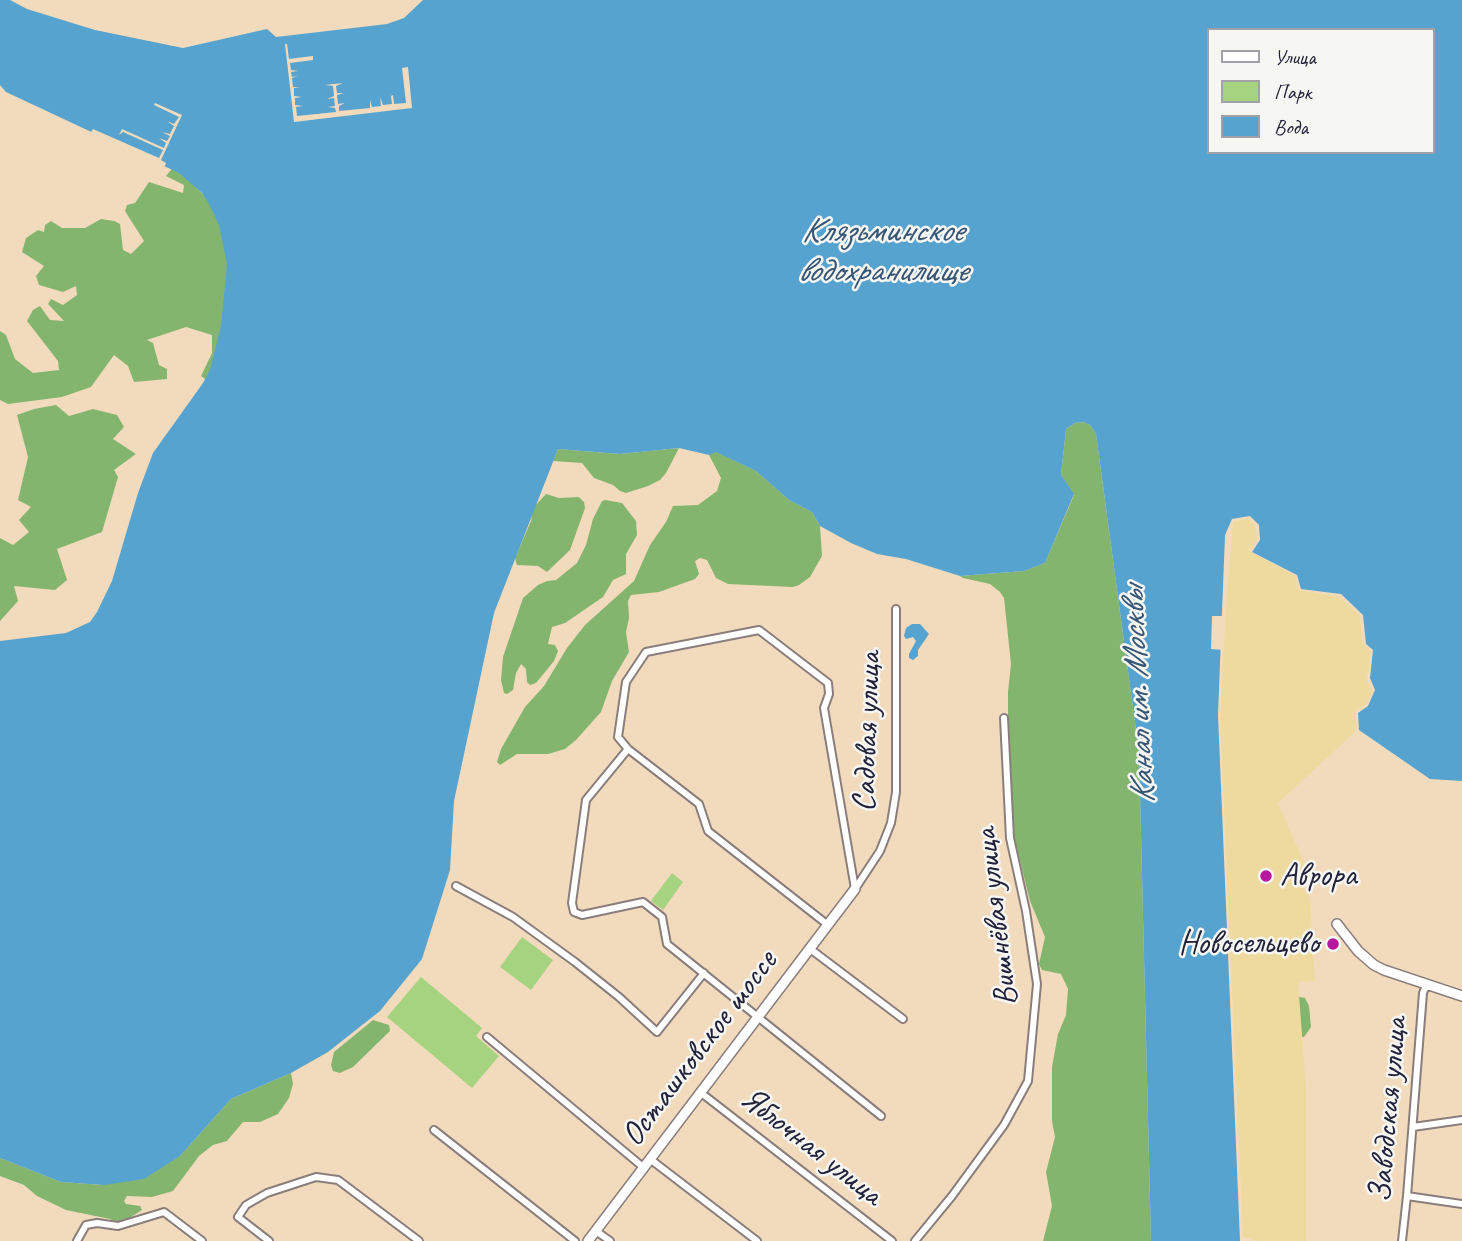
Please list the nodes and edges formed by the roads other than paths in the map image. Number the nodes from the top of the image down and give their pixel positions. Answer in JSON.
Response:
{"nodes":[{"id":1,"x":895,"y":609,"type":"dead end"},
{"id":2,"x":1004,"y":718,"type":"dead end"},
{"id":3,"x":628,"y":749,"type":"junction"},
{"id":4,"x":456,"y":886,"type":"dead end"},
{"id":5,"x":855,"y":889,"type":"junction"},
{"id":6,"x":1337,"y":924,"type":"dead end"},
{"id":7,"x":828,"y":925,"type":"junction"},
{"id":8,"x":809,"y":948,"type":"junction"},
{"id":9,"x":704,"y":972,"type":"junction"},
{"id":10,"x":1430,"y":986,"type":"junction"},
{"id":11,"x":1462,"y":996,"type":"edge"},
{"id":12,"x":758,"y":1016,"type":"junction"},
{"id":13,"x":904,"y":1019,"type":"dead end"},
{"id":14,"x":487,"y":1037,"type":"dead end"},
{"id":15,"x":700,"y":1092,"type":"junction"},
{"id":16,"x":881,"y":1116,"type":"dead end"},
{"id":17,"x":1462,"y":1119,"type":"edge"},
{"id":18,"x":1413,"y":1127,"type":"junction"},
{"id":19,"x":434,"y":1130,"type":"dead end"},
{"id":20,"x":646,"y":1163,"type":"junction"},
{"id":21,"x":1407,"y":1196,"type":"junction"},
{"id":22,"x":1462,"y":1204,"type":"edge"},
{"id":23,"x":596,"y":1231,"type":"junction"},
{"id":24,"x":77,"y":1241,"type":"edge"},
{"id":25,"x":202,"y":1241,"type":"edge"},
{"id":26,"x":268,"y":1241,"type":"edge"},
{"id":27,"x":419,"y":1241,"type":"edge"},
{"id":28,"x":575,"y":1241,"type":"edge"},
{"id":29,"x":588,"y":1241,"type":"edge"},
{"id":30,"x":610,"y":1241,"type":"edge"},
{"id":31,"x":757,"y":1241,"type":"edge"},
{"id":32,"x":892,"y":1241,"type":"edge"},
{"id":33,"x":915,"y":1241,"type":"edge"},
{"id":34,"x":1402,"y":1241,"type":"edge"}],
"edges":[{"from":1,"to":5,"type":"street","name":"Садовая улица"},
{"from":2,"to":33,"type":"street","name":"Вишнёвая улица"},
{"from":3,"to":5,"type":"street"},
{"from":3,"to":7,"type":"street"},
{"from":3,"to":9,"type":"street"},
{"from":4,"to":9,"type":"street"},
{"from":5,"to":7,"type":"street","name":"Осташковское шоссе"},
{"from":6,"to":10,"type":"street"},
{"from":7,"to":8,"type":"street","name":"Осташковское шоссе"},
{"from":8,"to":12,"type":"street","name":"Осташковское шоссе"},
{"from":8,"to":13,"type":"street"},
{"from":9,"to":12,"type":"street"},
{"from":10,"to":11,"type":"street"},
{"from":10,"to":18,"type":"street","name":"Заводская улица"},
{"from":12,"to":15,"type":"street","name":"Осташковское шоссе"},
{"from":12,"to":16,"type":"street"},
{"from":14,"to":20,"type":"street"},
{"from":15,"to":20,"type":"street","name":"Осташковское шоссе"},
{"from":15,"to":32,"type":"street","name":"Яблочная улица"},
{"from":17,"to":18,"type":"street"},
{"from":18,"to":21,"type":"street","name":"Заводская улица"},
{"from":19,"to":28,"type":"street"},
{"from":20,"to":23,"type":"street","name":"Осташковское шоссе"},
{"from":20,"to":31,"type":"street"},
{"from":21,"to":22,"type":"street"},
{"from":21,"to":34,"type":"street","name":"Заводская улица"},
{"from":23,"to":29,"type":"street","name":"Осташковское шоссе"},
{"from":23,"to":30,"type":"street"},
{"from":24,"to":25,"type":"street"},
{"from":26,"to":27,"type":"street"}]}
